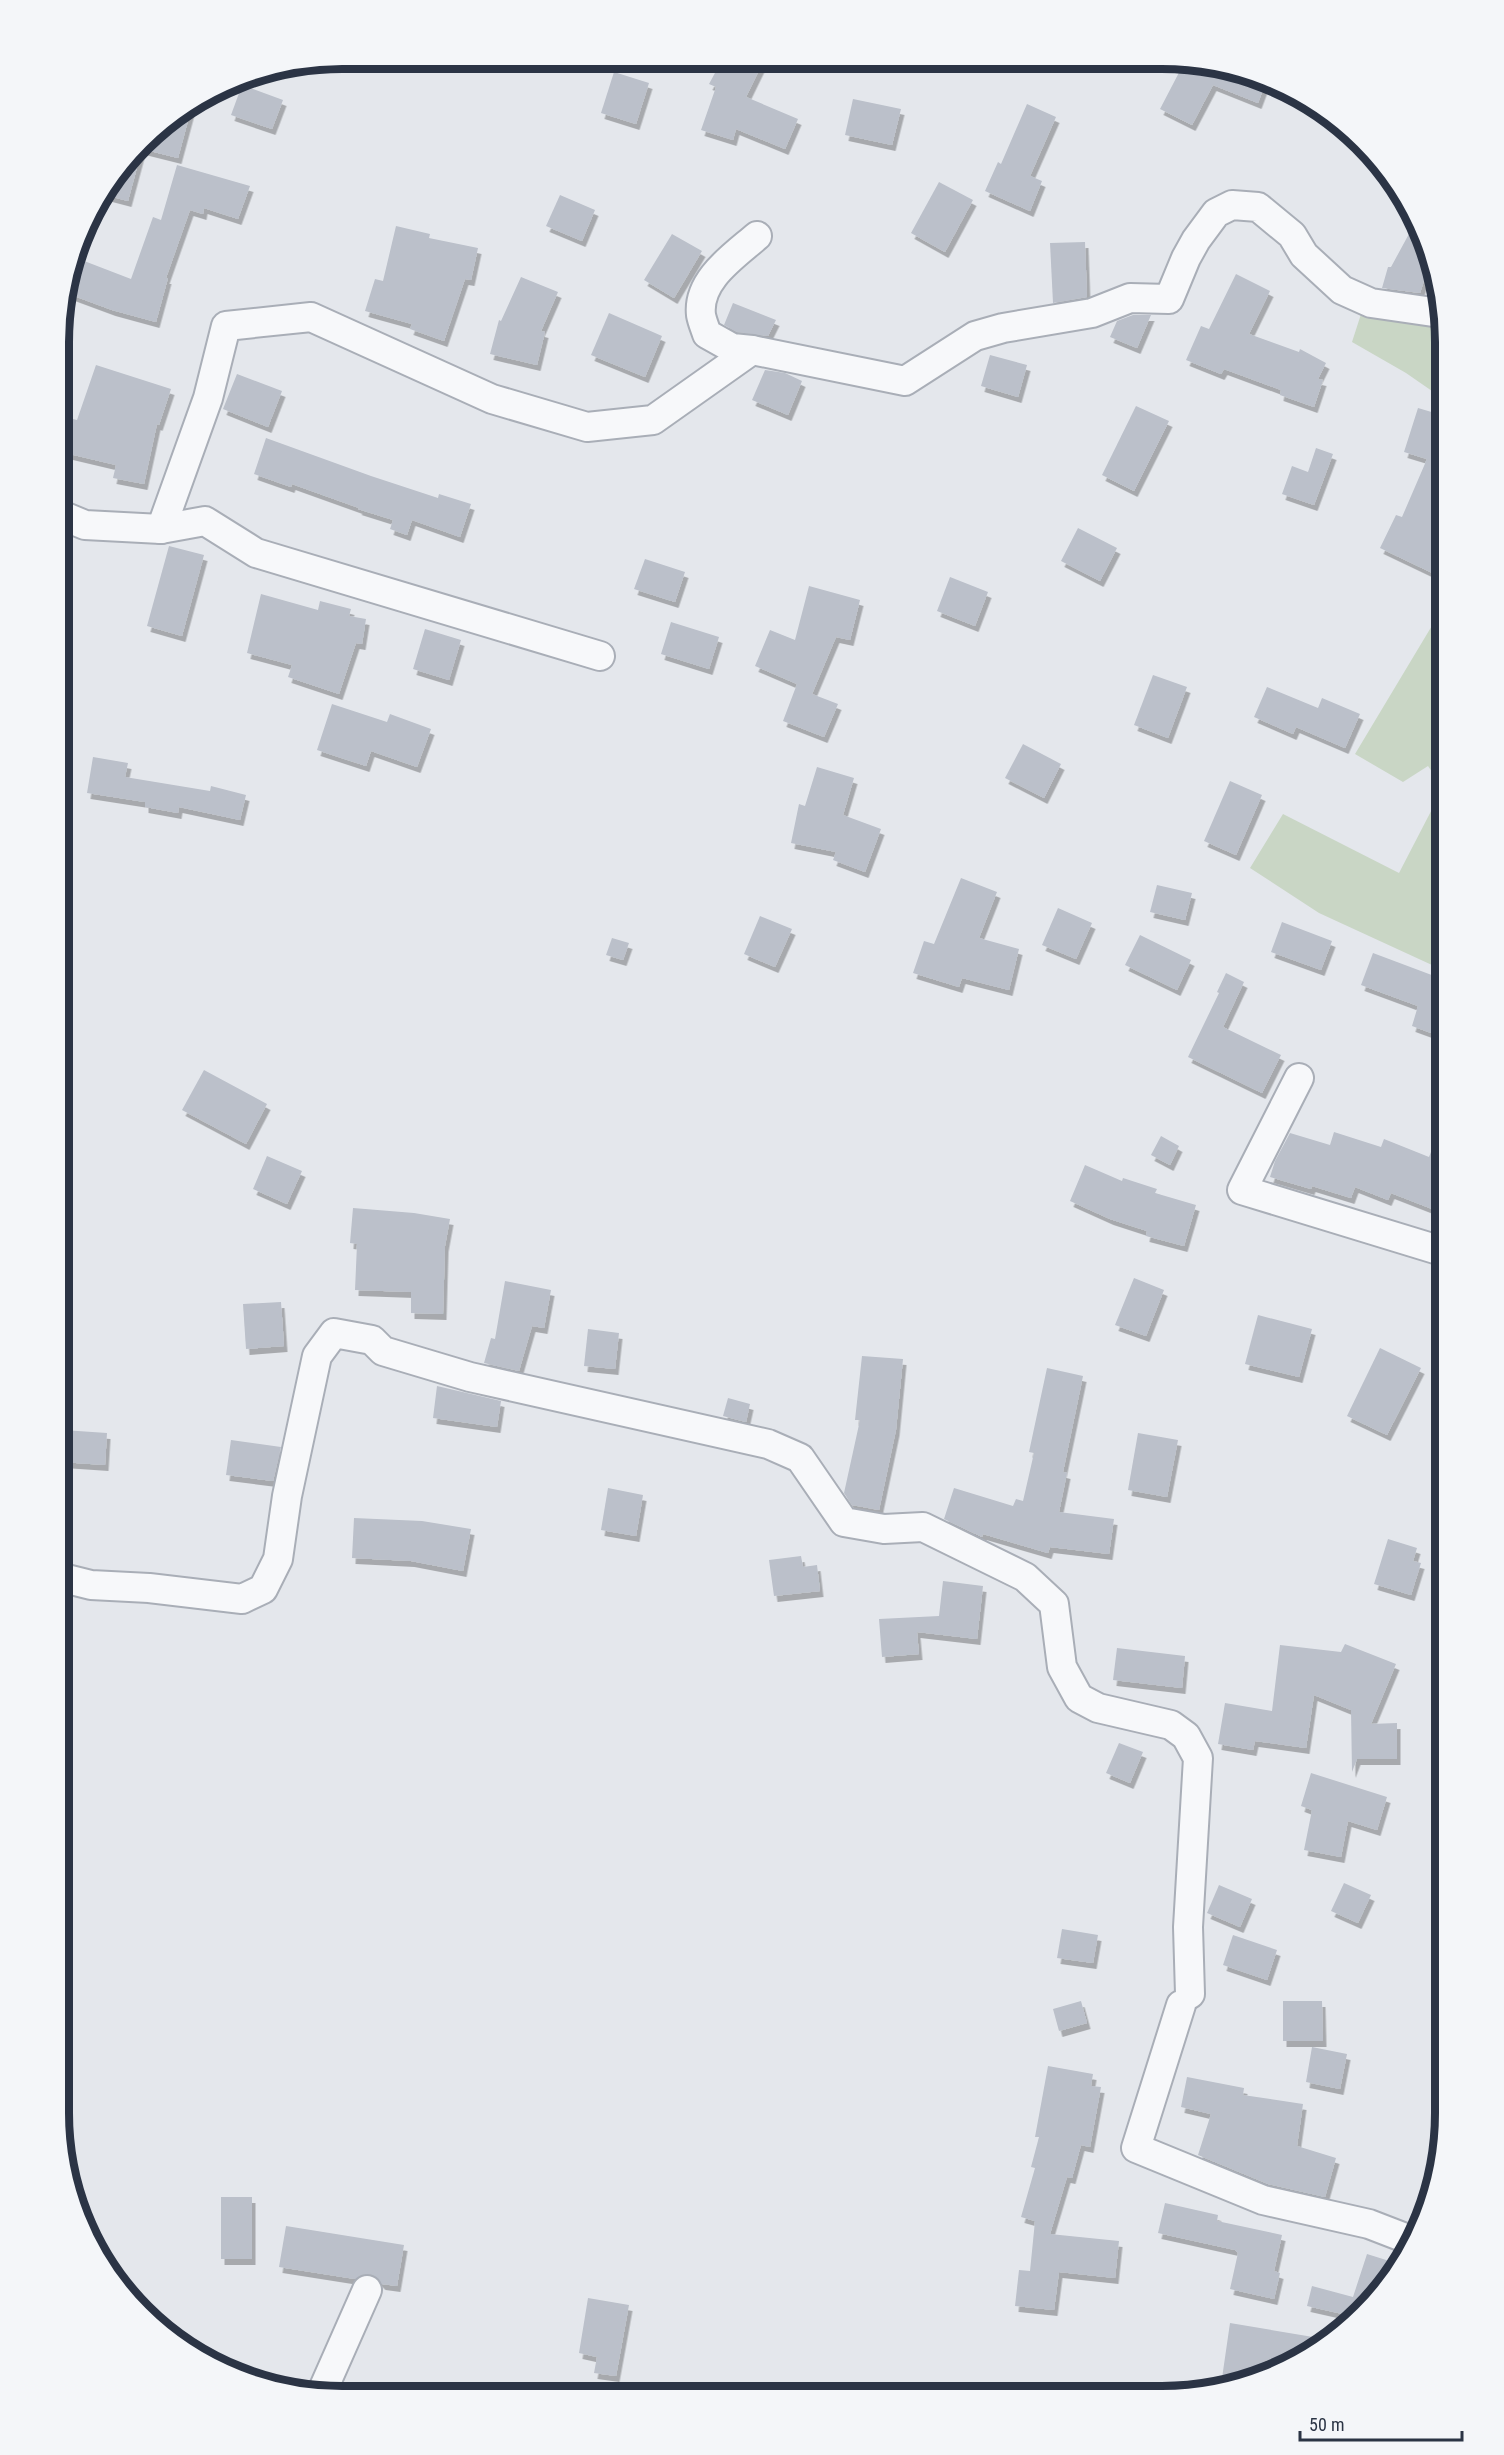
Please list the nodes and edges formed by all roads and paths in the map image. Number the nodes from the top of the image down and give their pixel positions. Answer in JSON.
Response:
{"nodes":[{"id":1,"x":757,"y":236,"type":"dead end"},
{"id":2,"x":1433,"y":312,"type":"edge"},
{"id":3,"x":752,"y":350,"type":"junction"},
{"id":4,"x":69,"y":525,"type":"edge"},
{"id":5,"x":161,"y":529,"type":"junction"},
{"id":6,"x":600,"y":656,"type":"dead end"},
{"id":7,"x":1299,"y":1078,"type":"dead end"},
{"id":8,"x":1435,"y":1249,"type":"edge"},
{"id":9,"x":69,"y":1580,"type":"edge"},
{"id":10,"x":1405,"y":2238,"type":"edge"},
{"id":11,"x":367,"y":2290,"type":"dead end"},
{"id":12,"x":325,"y":2385,"type":"edge"}],
"edges":[{"from":1,"to":3,"type":"street"},
{"from":2,"to":3,"type":"street"},
{"from":3,"to":5,"type":"street"},
{"from":4,"to":5,"type":"street"},
{"from":5,"to":6,"type":"street"},
{"from":7,"to":8,"type":"street"},
{"from":9,"to":10,"type":"street"},
{"from":11,"to":12,"type":"street"}]}
